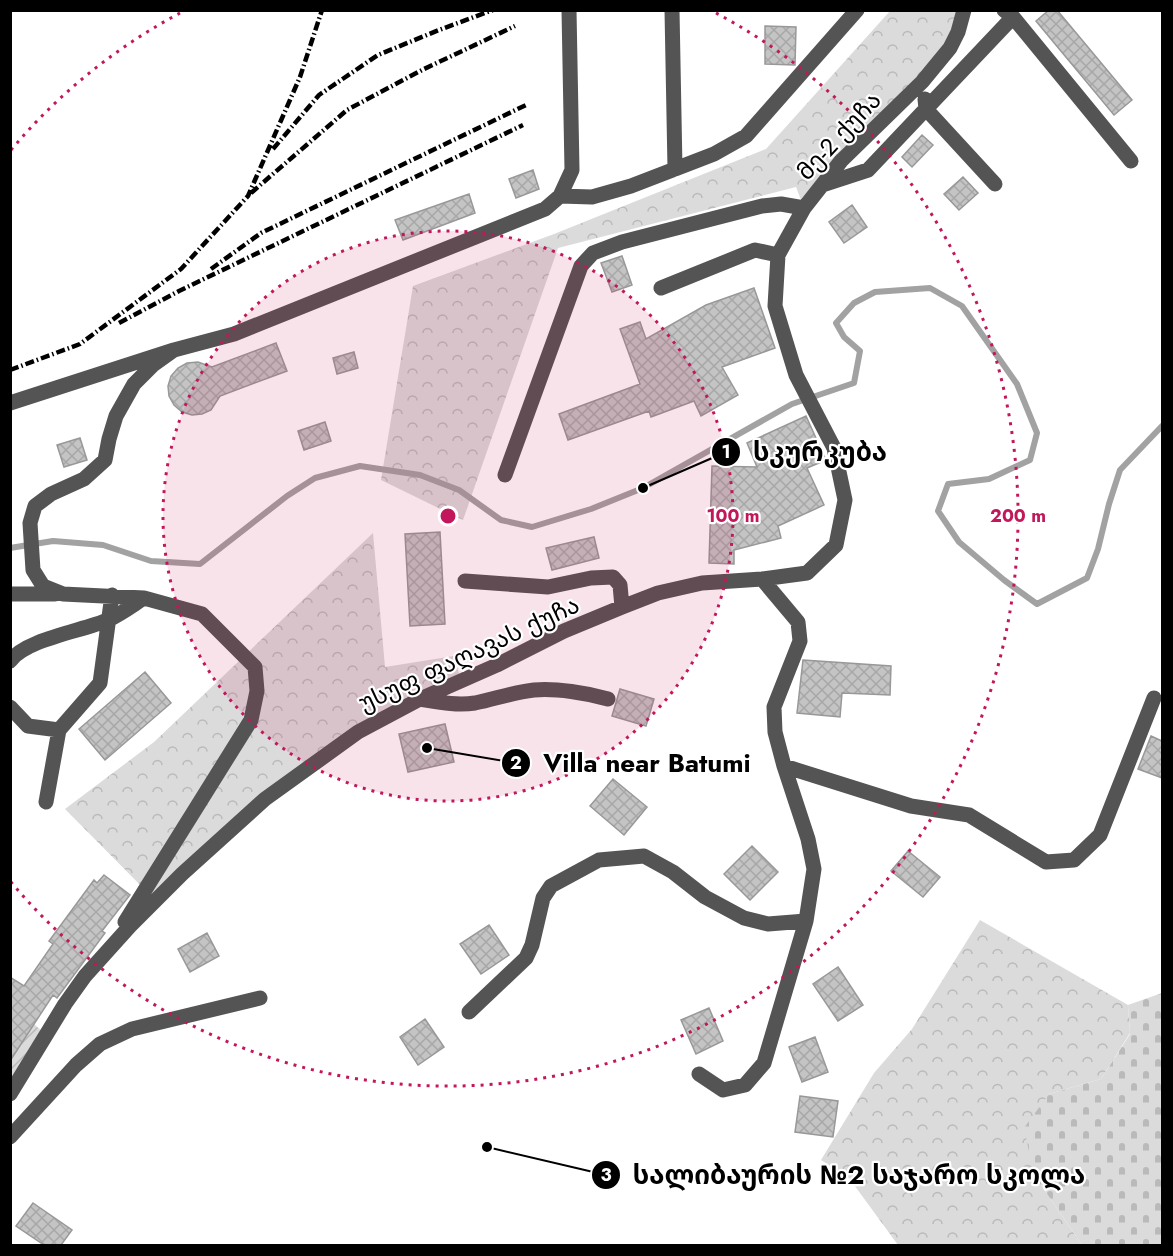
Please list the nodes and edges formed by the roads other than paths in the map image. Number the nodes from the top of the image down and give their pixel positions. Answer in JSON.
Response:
{"nodes":[{"id":1,"x":569,"y":10,"type":"edge"},
{"id":2,"x":672,"y":10,"type":"edge"},
{"id":3,"x":857,"y":10,"type":"edge"},
{"id":4,"x":964,"y":10,"type":"edge"},
{"id":5,"x":1009,"y":14,"type":"edge"},
{"id":6,"x":922,"y":81,"type":"junction"},
{"id":7,"x":926,"y":109,"type":"junction"},
{"id":8,"x":1131,"y":161,"type":"dead end"},
{"id":9,"x":675,"y":169,"type":"junction"},
{"id":10,"x":995,"y":184,"type":"dead end"},
{"id":11,"x":822,"y":185,"type":"junction"},
{"id":12,"x":560,"y":196,"type":"junction"},
{"id":13,"x":804,"y":208,"type":"junction"},
{"id":14,"x":778,"y":255,"type":"junction"},
{"id":15,"x":662,"y":288,"type":"dead end"},
{"id":16,"x":775,"y":306,"type":"joint"},
{"id":17,"x":174,"y":350,"type":"junction"},
{"id":18,"x":10,"y":403,"type":"edge"},
{"id":19,"x":505,"y":475,"type":"dead end"},
{"id":20,"x":762,"y":579,"type":"junction"},
{"id":21,"x":465,"y":581,"type":"dead end"},
{"id":22,"x":10,"y":594,"type":"edge"},
{"id":23,"x":63,"y":594,"type":"junction"},
{"id":24,"x":112,"y":596,"type":"junction"},
{"id":25,"x":144,"y":598,"type":"junction"},
{"id":26,"x":622,"y":607,"type":"junction"},
{"id":27,"x":110,"y":619,"type":"junction"},
{"id":28,"x":10,"y":661,"type":"edge"},
{"id":29,"x":1154,"y":698,"type":"dead end"},
{"id":30,"x":420,"y":699,"type":"junction"},
{"id":31,"x":608,"y":699,"type":"dead end"},
{"id":32,"x":10,"y":707,"type":"edge"},
{"id":33,"x":59,"y":730,"type":"junction"},
{"id":34,"x":783,"y":766,"type":"junction"},
{"id":35,"x":46,"y":802,"type":"dead end"},
{"id":36,"x":806,"y":921,"type":"junction"},
{"id":37,"x":111,"y":946,"type":"junction"},
{"id":38,"x":260,"y":998,"type":"dead end"},
{"id":39,"x":469,"y":1012,"type":"dead end"},
{"id":40,"x":699,"y":1074,"type":"dead end"},
{"id":41,"x":10,"y":1094,"type":"edge"},
{"id":42,"x":10,"y":1137,"type":"edge"}],
"edges":[{"from":1,"to":12,"type":"street"},
{"from":2,"to":9,"type":"street"},
{"from":3,"to":9,"type":"street"},
{"from":4,"to":6,"type":"street","name":"მე-2 ქუჩა"},
{"from":5,"to":7,"type":"street"},
{"from":5,"to":8,"type":"street"},
{"from":6,"to":7,"type":"street"},
{"from":6,"to":11,"type":"street","name":"მე-2 ქუჩა"},
{"from":7,"to":10,"type":"street"},
{"from":7,"to":11,"type":"street"},
{"from":9,"to":12,"type":"street"},
{"from":11,"to":13,"type":"street","name":"მე-2 ქუჩა"},
{"from":12,"to":17,"type":"street"},
{"from":13,"to":14,"type":"street","name":"მე-2 ქუჩა"},
{"from":13,"to":19,"type":"street"},
{"from":14,"to":15,"type":"street"},
{"from":14,"to":16,"type":"street","name":"მე-2 ქუჩა"},
{"from":16,"to":20,"type":"street","name":"უსუფ ფაღავას ქუჩა"},
{"from":17,"to":18,"type":"street"},
{"from":17,"to":23,"type":"street"},
{"from":20,"to":26,"type":"street","name":"უსუფ ფაღავას ქუჩა"},
{"from":20,"to":34,"type":"street"},
{"from":21,"to":26,"type":"street"},
{"from":22,"to":23,"type":"street"},
{"from":23,"to":24,"type":"street"},
{"from":24,"to":25,"type":"street"},
{"from":24,"to":27,"type":"street"},
{"from":25,"to":27,"type":"street"},
{"from":25,"to":37,"type":"street"},
{"from":26,"to":30,"type":"street","name":"უსუფ ფაღავას ქუჩა"},
{"from":27,"to":28,"type":"street"},
{"from":27,"to":33,"type":"street"},
{"from":29,"to":34,"type":"street"},
{"from":30,"to":31,"type":"street"},
{"from":30,"to":37,"type":"street","name":"უსუფ ფაღავას ქუჩა"},
{"from":32,"to":33,"type":"street"},
{"from":33,"to":35,"type":"street"},
{"from":34,"to":36,"type":"street"},
{"from":36,"to":39,"type":"street"},
{"from":36,"to":40,"type":"street"},
{"from":37,"to":41,"type":"street","name":"უსუფ ფაღავას ქუჩა"},
{"from":38,"to":42,"type":"street"}]}
